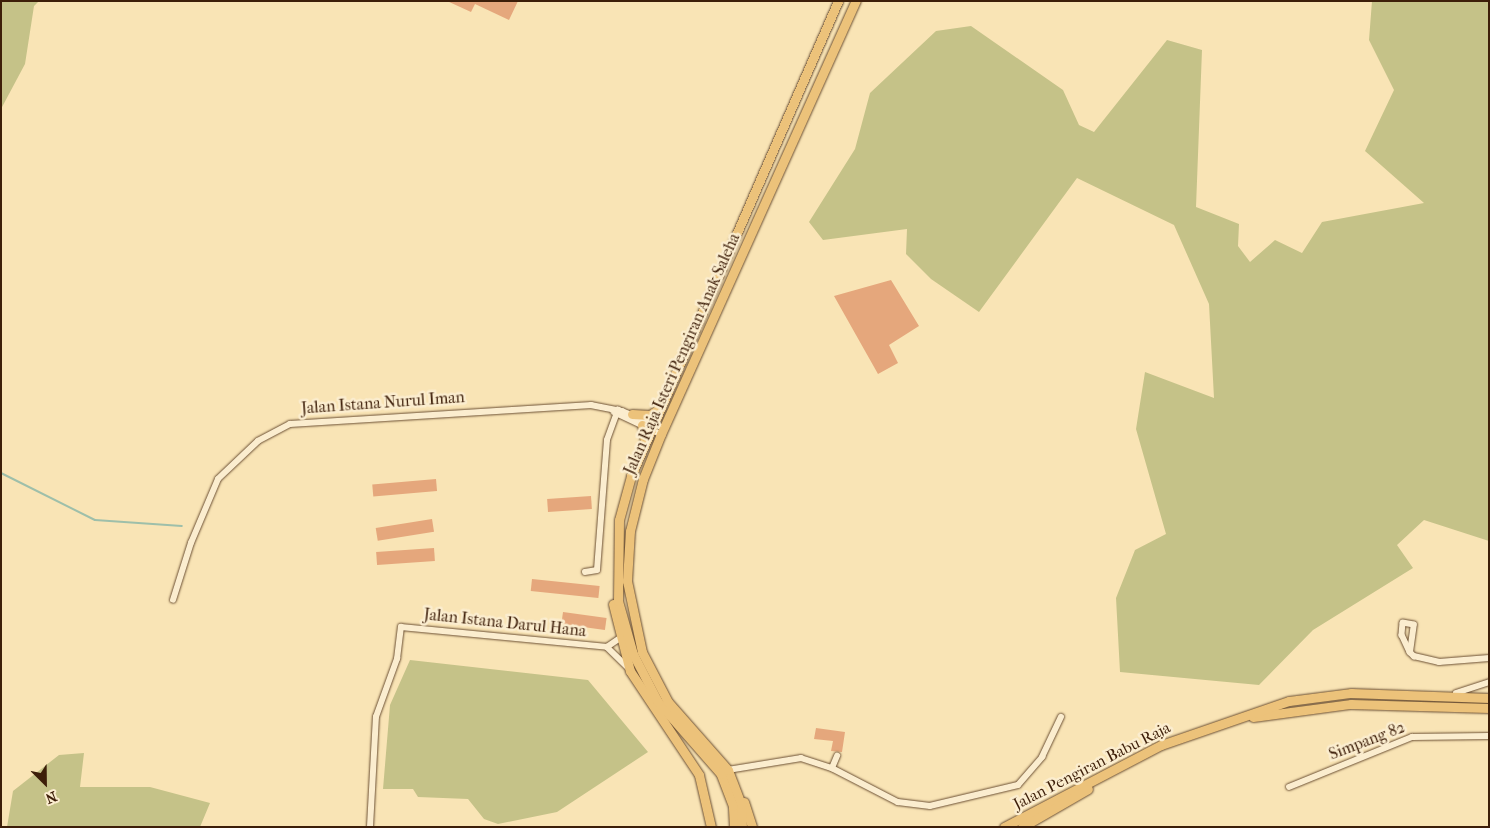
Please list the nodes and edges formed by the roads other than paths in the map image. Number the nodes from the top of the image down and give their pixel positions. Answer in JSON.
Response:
{"nodes":[{"id":1,"x":838,"y":1,"type":"edge"},
{"id":2,"x":856,"y":1,"type":"edge"},
{"id":3,"x":661,"y":408,"type":"junction"},
{"id":4,"x":617,"y":412,"type":"junction"},
{"id":5,"x":632,"y":414,"type":"junction"},
{"id":6,"x":642,"y":425,"type":"junction"},
{"id":7,"x":652,"y":426,"type":"junction"},
{"id":8,"x":662,"y":431,"type":"junction"},
{"id":9,"x":645,"y":442,"type":"junction"},
{"id":10,"x":585,"y":572,"type":"dead end"},
{"id":11,"x":616,"y":581,"type":"junction"},
{"id":12,"x":173,"y":600,"type":"dead end"},
{"id":13,"x":619,"y":639,"type":"junction"},
{"id":14,"x":608,"y":648,"type":"junction"},
{"id":15,"x":1410,"y":652,"type":"dead end"},
{"id":16,"x":1489,"y":658,"type":"edge"},
{"id":17,"x":629,"y":670,"type":"junction"},
{"id":18,"x":1486,"y":683,"type":"edge"},
{"id":19,"x":1451,"y":694,"type":"junction"},
{"id":20,"x":1489,"y":697,"type":"edge"},
{"id":21,"x":1489,"y":708,"type":"edge"},
{"id":22,"x":1061,"y":717,"type":"dead end"},
{"id":23,"x":1489,"y":736,"type":"edge"},
{"id":24,"x":837,"y":756,"type":"dead end"},
{"id":25,"x":832,"y":768,"type":"junction"},
{"id":26,"x":728,"y":770,"type":"junction"},
{"id":27,"x":735,"y":787,"type":"junction"},
{"id":28,"x":1288,"y":787,"type":"dead end"},
{"id":29,"x":1005,"y":826,"type":"edge"},
{"id":30,"x":370,"y":827,"type":"edge"},
{"id":31,"x":711,"y":827,"type":"edge"},
{"id":32,"x":734,"y":827,"type":"edge"},
{"id":33,"x":742,"y":827,"type":"edge"},
{"id":34,"x":752,"y":827,"type":"edge"},
{"id":35,"x":1022,"y":827,"type":"edge"}],
"edges":[{"from":1,"to":3,"type":"main road","name":"Jalan Raja Isteri Pengiran Anak Saleha"},
{"from":2,"to":8,"type":"main road","name":"Jalan Raja Isteri Pengiran Anak Saleha"},
{"from":3,"to":5,"type":"main road"},
{"from":3,"to":7,"type":"main road","name":"Jalan Raja Isteri Pengiran Anak Saleha"},
{"from":4,"to":5,"type":"street","name":"Jalan Istana Nurul Iman"},
{"from":4,"to":6,"type":"street","name":"Jalan Istana Nurul Iman"},
{"from":4,"to":10,"type":"street"},
{"from":4,"to":12,"type":"street","name":"Jalan Istana Nurul Iman"},
{"from":5,"to":7,"type":"street","name":"Jalan Istana Nurul Iman"},
{"from":6,"to":7,"type":"street","name":"Jalan Istana Nurul Iman"},
{"from":6,"to":9,"type":"main road"},
{"from":7,"to":8,"type":"street","name":"Jalan Istana Nurul Iman"},
{"from":7,"to":9,"type":"main road","name":"Jalan Raja Isteri Pengiran Anak Saleha"},
{"from":8,"to":26,"type":"main road","name":"Jalan Raja Isteri Pengiran Anak Saleha"},
{"from":9,"to":11,"type":"main road","name":"Jalan Raja Isteri Pengiran Anak Saleha"},
{"from":11,"to":13,"type":"main road"},
{"from":11,"to":32,"type":"main road","name":"Jalan Raja Isteri Pengiran Anak Saleha"},
{"from":13,"to":14,"type":"street","name":"Jalan Istana Darul Hana"},
{"from":13,"to":17,"type":"main road"},
{"from":14,"to":17,"type":"street","name":"Jalan Istana Darul Hana"},
{"from":14,"to":30,"type":"street","name":"Jalan Istana Darul Hana"},
{"from":15,"to":16,"type":"street"},
{"from":17,"to":31,"type":"main road"},
{"from":18,"to":19,"type":"street"},
{"from":18,"to":20,"type":"street"},
{"from":19,"to":20,"type":"main road","name":"Jalan Pengiran Babu Raja"},
{"from":19,"to":29,"type":"main road","name":"Jalan Pengiran Babu Raja"},
{"from":21,"to":35,"type":"main road","name":"Jalan Pengiran Babu Raja"},
{"from":22,"to":25,"type":"street"},
{"from":23,"to":28,"type":"street","name":"Simpang 82"},
{"from":24,"to":25,"type":"street"},
{"from":25,"to":26,"type":"street"},
{"from":26,"to":27,"type":"main road","name":"Jalan Raja Isteri Pengiran Anak Saleha"},
{"from":27,"to":33,"type":"main road","name":"Jalan Raja Isteri Pengiran Anak Saleha"},
{"from":27,"to":34,"type":"main road"}]}
